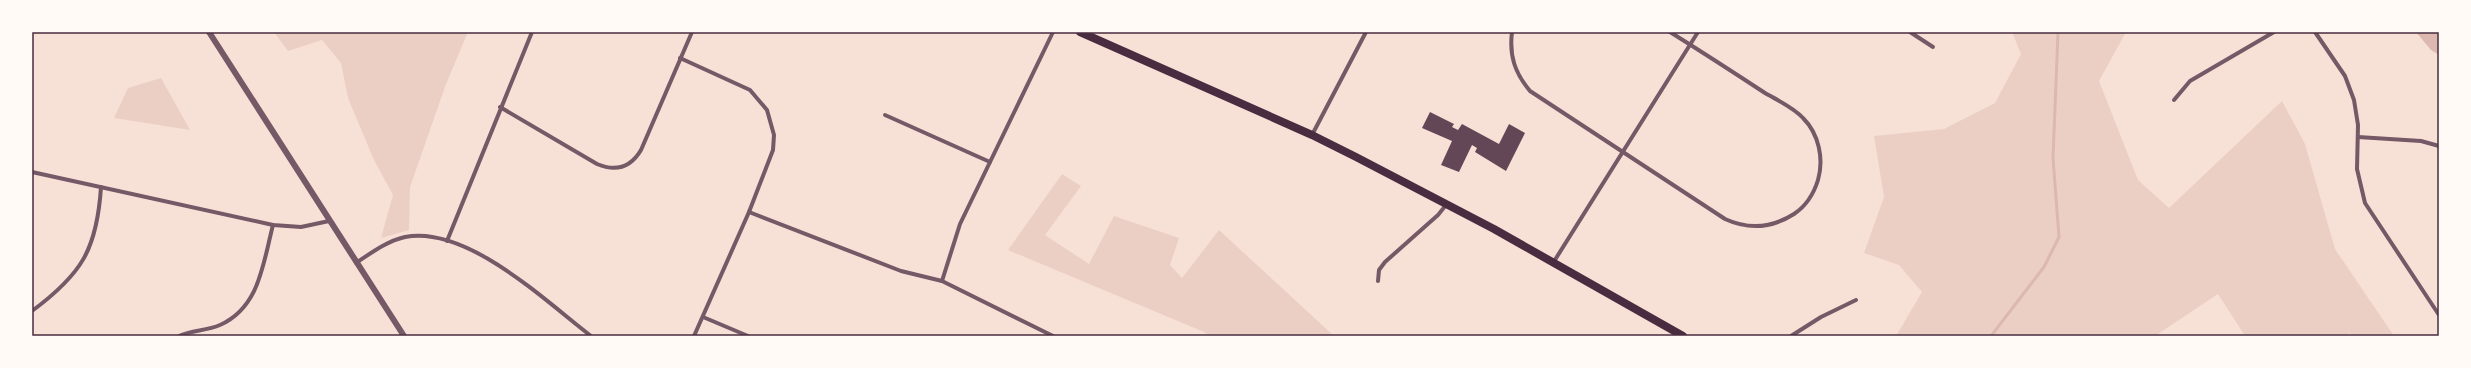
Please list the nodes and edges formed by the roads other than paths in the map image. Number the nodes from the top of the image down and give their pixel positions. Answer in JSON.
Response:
{"nodes":[{"id":1,"x":209,"y":32,"type":"edge"},
{"id":2,"x":532,"y":32,"type":"edge"},
{"id":3,"x":692,"y":32,"type":"edge"},
{"id":4,"x":1054,"y":32,"type":"edge"},
{"id":5,"x":1080,"y":32,"type":"edge"},
{"id":6,"x":1366,"y":32,"type":"edge"},
{"id":7,"x":1512,"y":32,"type":"edge"},
{"id":8,"x":1670,"y":32,"type":"edge"},
{"id":9,"x":1698,"y":32,"type":"edge"},
{"id":10,"x":1910,"y":32,"type":"edge"},
{"id":11,"x":2274,"y":32,"type":"edge"},
{"id":12,"x":2315,"y":32,"type":"edge"},
{"id":13,"x":1689,"y":44,"type":"junction"},
{"id":14,"x":1933,"y":47,"type":"dead end"},
{"id":15,"x":680,"y":58,"type":"junction"},
{"id":16,"x":2174,"y":100,"type":"dead end"},
{"id":17,"x":500,"y":107,"type":"junction"},
{"id":18,"x":885,"y":115,"type":"dead end"},
{"id":19,"x":1312,"y":135,"type":"junction"},
{"id":20,"x":2358,"y":137,"type":"junction"},
{"id":21,"x":2439,"y":146,"type":"edge"},
{"id":22,"x":1624,"y":153,"type":"junction"},
{"id":23,"x":990,"y":162,"type":"junction"},
{"id":24,"x":32,"y":172,"type":"edge"},
{"id":25,"x":101,"y":187,"type":"junction"},
{"id":26,"x":1446,"y":205,"type":"junction"},
{"id":27,"x":749,"y":212,"type":"junction"},
{"id":28,"x":329,"y":221,"type":"junction"},
{"id":29,"x":273,"y":225,"type":"junction"},
{"id":30,"x":447,"y":241,"type":"junction"},
{"id":31,"x":356,"y":262,"type":"junction"},
{"id":32,"x":1553,"y":263,"type":"junction"},
{"id":33,"x":942,"y":281,"type":"junction"},
{"id":34,"x":1378,"y":281,"type":"dead end"},
{"id":35,"x":1856,"y":300,"type":"dead end"},
{"id":36,"x":32,"y":311,"type":"edge"},
{"id":37,"x":2439,"y":315,"type":"edge"},
{"id":38,"x":703,"y":317,"type":"junction"},
{"id":39,"x":178,"y":336,"type":"edge"},
{"id":40,"x":404,"y":336,"type":"edge"},
{"id":41,"x":591,"y":336,"type":"edge"},
{"id":42,"x":694,"y":336,"type":"edge"},
{"id":43,"x":748,"y":336,"type":"edge"},
{"id":44,"x":1053,"y":336,"type":"edge"},
{"id":45,"x":1683,"y":336,"type":"edge"},
{"id":46,"x":1791,"y":336,"type":"edge"}],
"edges":[{"from":1,"to":28,"type":"street"},
{"from":2,"to":17,"type":"street"},
{"from":3,"to":15,"type":"street"},
{"from":4,"to":23,"type":"street"},
{"from":5,"to":19,"type":"main road"},
{"from":6,"to":19,"type":"street"},
{"from":7,"to":22,"type":"street"},
{"from":8,"to":13,"type":"street"},
{"from":9,"to":13,"type":"street"},
{"from":10,"to":14,"type":"street"},
{"from":11,"to":16,"type":"street"},
{"from":12,"to":20,"type":"street"},
{"from":13,"to":22,"type":"street"},
{"from":13,"to":22,"type":"street"},
{"from":15,"to":17,"type":"street"},
{"from":15,"to":27,"type":"street"},
{"from":17,"to":30,"type":"street"},
{"from":18,"to":23,"type":"street"},
{"from":19,"to":26,"type":"main road"},
{"from":20,"to":21,"type":"street"},
{"from":20,"to":37,"type":"street"},
{"from":22,"to":32,"type":"street"},
{"from":23,"to":33,"type":"street"},
{"from":24,"to":25,"type":"street"},
{"from":25,"to":29,"type":"street"},
{"from":25,"to":36,"type":"street"},
{"from":26,"to":32,"type":"main road"},
{"from":26,"to":34,"type":"street"},
{"from":27,"to":33,"type":"street"},
{"from":27,"to":38,"type":"street"},
{"from":28,"to":29,"type":"street"},
{"from":28,"to":31,"type":"street"},
{"from":29,"to":39,"type":"street"},
{"from":30,"to":31,"type":"street"},
{"from":30,"to":41,"type":"street"},
{"from":31,"to":40,"type":"street"},
{"from":32,"to":45,"type":"main road"},
{"from":33,"to":44,"type":"street"},
{"from":35,"to":46,"type":"street"},
{"from":38,"to":42,"type":"street"},
{"from":38,"to":43,"type":"street"}]}
